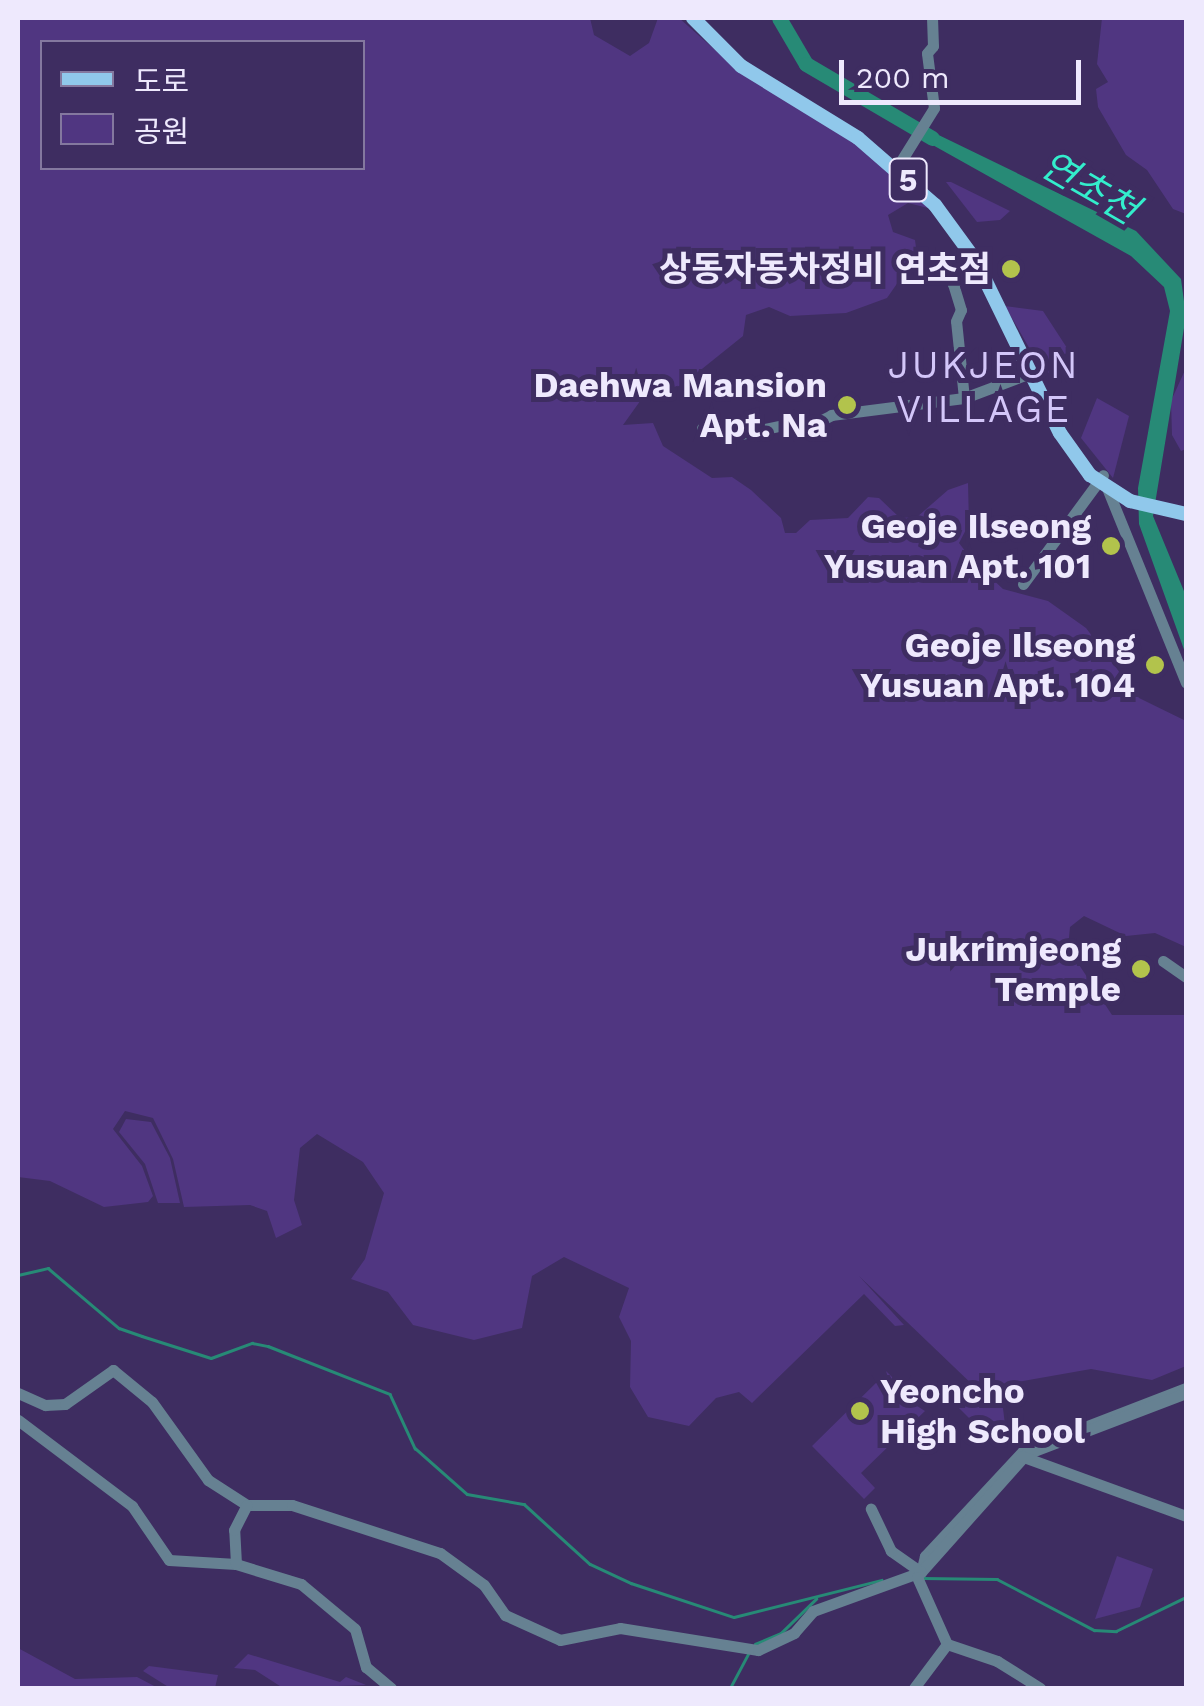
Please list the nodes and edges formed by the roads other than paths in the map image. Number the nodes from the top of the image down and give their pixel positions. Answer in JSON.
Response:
{"nodes":[{"id":1,"x":692,"y":18,"type":"edge"},
{"id":2,"x":932,"y":18,"type":"edge"},
{"id":3,"x":896,"y":169,"type":"junction"},
{"id":4,"x":976,"y":262,"type":"junction"},
{"id":5,"x":1030,"y":372,"type":"junction"},
{"id":6,"x":964,"y":398,"type":"junction"},
{"id":7,"x":702,"y":428,"type":"dead end"},
{"id":8,"x":1105,"y":482,"type":"junction"},
{"id":9,"x":1186,"y":512,"type":"edge"},
{"id":10,"x":1021,"y":583,"type":"dead end"},
{"id":11,"x":1186,"y":683,"type":"edge"},
{"id":12,"x":1164,"y":960,"type":"dead end"},
{"id":13,"x":1186,"y":977,"type":"edge"},
{"id":14,"x":1186,"y":1390,"type":"edge"},
{"id":15,"x":18,"y":1393,"type":"edge"},
{"id":16,"x":18,"y":1420,"type":"edge"},
{"id":17,"x":1020,"y":1456,"type":"junction"},
{"id":18,"x":246,"y":1505,"type":"junction"},
{"id":19,"x":871,"y":1509,"type":"dead end"},
{"id":20,"x":1186,"y":1516,"type":"edge"},
{"id":21,"x":236,"y":1564,"type":"junction"},
{"id":22,"x":915,"y":1576,"type":"junction"},
{"id":23,"x":947,"y":1644,"type":"junction"},
{"id":24,"x":392,"y":1688,"type":"edge"},
{"id":25,"x":914,"y":1688,"type":"edge"},
{"id":26,"x":1040,"y":1688,"type":"edge"}],
"edges":[{"from":1,"to":3,"type":"main road","number":"5"},
{"from":2,"to":3,"type":"street"},
{"from":3,"to":4,"type":"main road","number":"5"},
{"from":4,"to":5,"type":"main road","number":"5"},
{"from":4,"to":6,"type":"street"},
{"from":5,"to":6,"type":"street"},
{"from":5,"to":8,"type":"main road","number":"5"},
{"from":6,"to":7,"type":"street"},
{"from":8,"to":9,"type":"main road"},
{"from":8,"to":10,"type":"street"},
{"from":8,"to":11,"type":"street"},
{"from":12,"to":13,"type":"street"},
{"from":14,"to":17,"type":"street"},
{"from":15,"to":18,"type":"street"},
{"from":16,"to":21,"type":"street"},
{"from":17,"to":20,"type":"street"},
{"from":17,"to":22,"type":"street"},
{"from":18,"to":21,"type":"street"},
{"from":18,"to":22,"type":"street"},
{"from":19,"to":22,"type":"street"},
{"from":21,"to":24,"type":"street"},
{"from":22,"to":23,"type":"street"},
{"from":23,"to":25,"type":"street"},
{"from":23,"to":26,"type":"street"}]}
